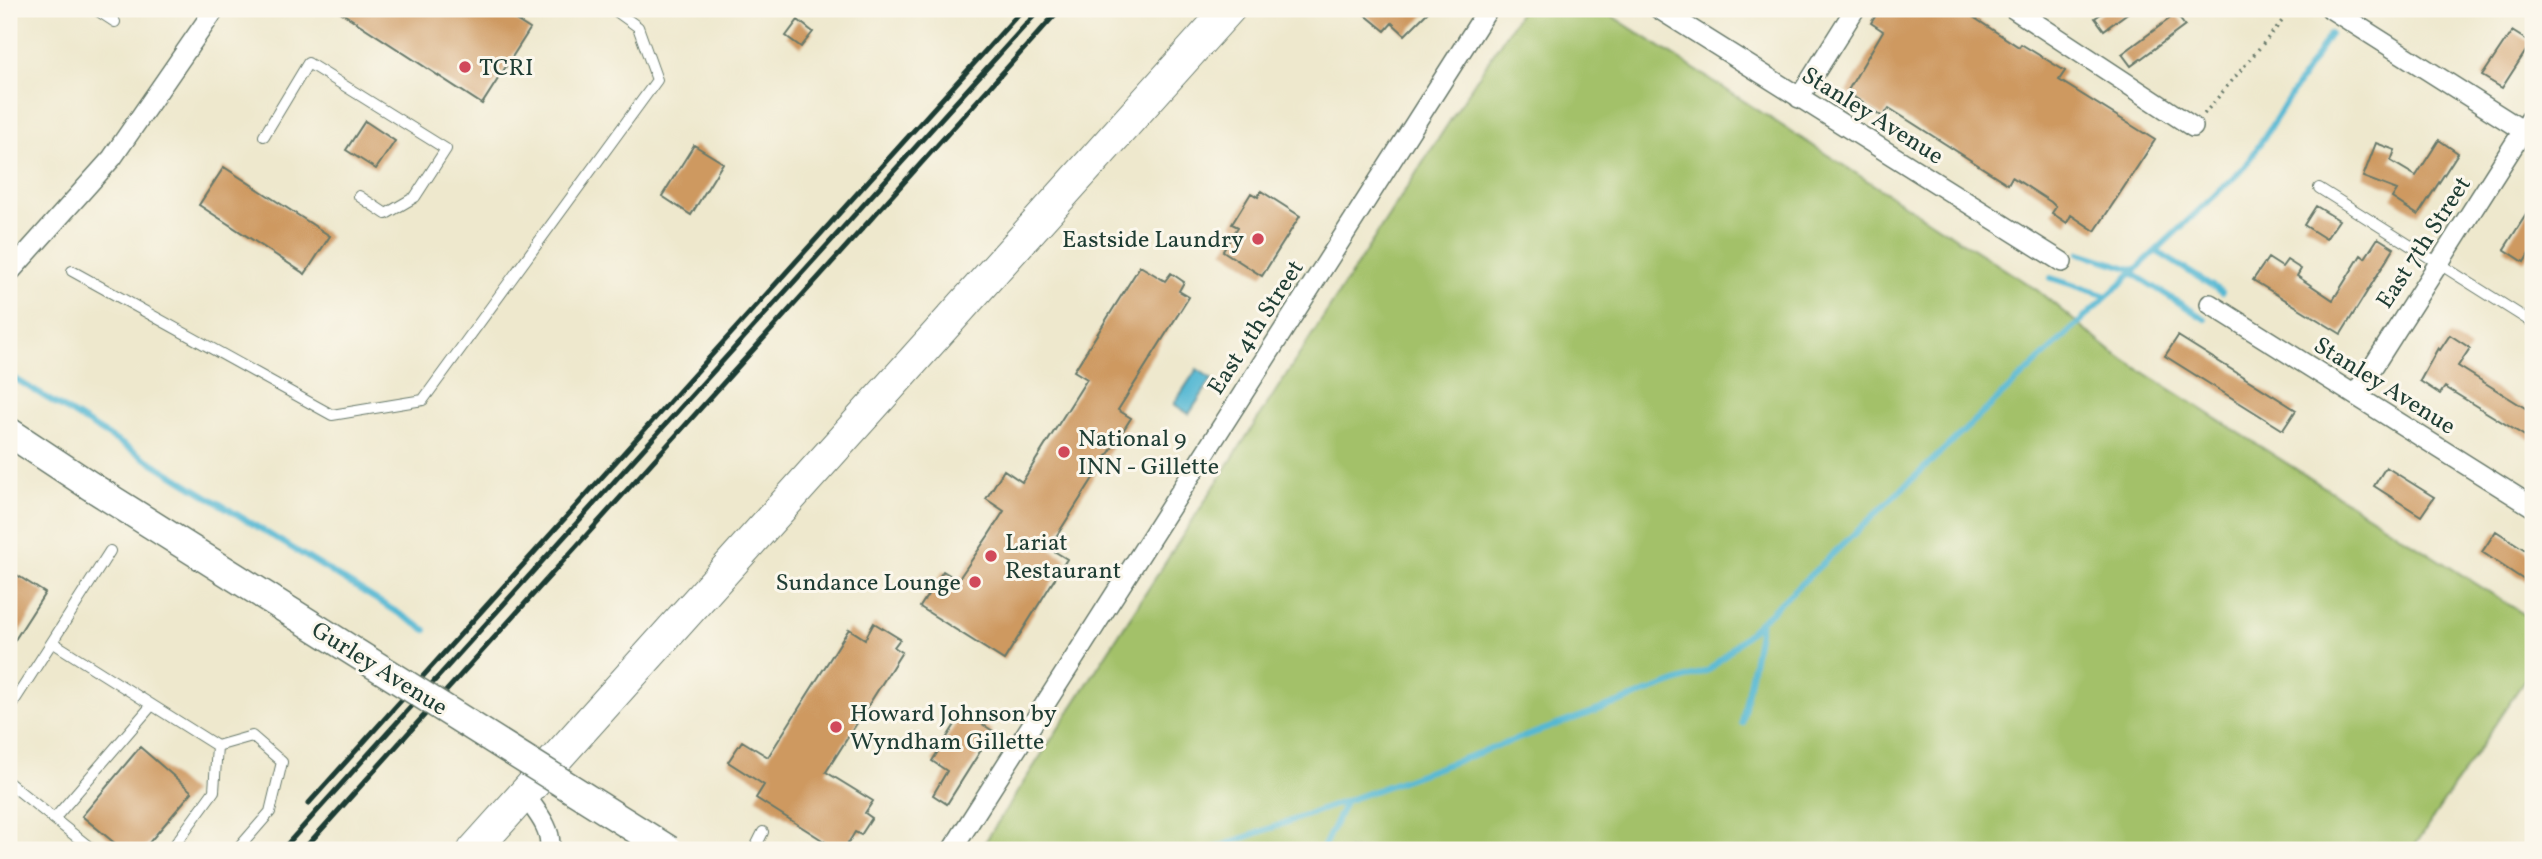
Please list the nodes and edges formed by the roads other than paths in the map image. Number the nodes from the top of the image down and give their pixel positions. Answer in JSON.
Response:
{"nodes":[{"id":1,"x":95,"y":9,"type":"edge"},
{"id":2,"x":215,"y":9,"type":"edge"},
{"id":3,"x":613,"y":9,"type":"edge"},
{"id":4,"x":1229,"y":9,"type":"edge"},
{"id":5,"x":1488,"y":9,"type":"edge"},
{"id":6,"x":1659,"y":9,"type":"edge"},
{"id":7,"x":1855,"y":9,"type":"edge"},
{"id":8,"x":2014,"y":9,"type":"edge"},
{"id":9,"x":2331,"y":9,"type":"edge"},
{"id":10,"x":115,"y":22,"type":"dead end"},
{"id":11,"x":1799,"y":98,"type":"junction"},
{"id":12,"x":2193,"y":127,"type":"road end"},
{"id":13,"x":2530,"y":128,"type":"edge"},
{"id":14,"x":264,"y":136,"type":"dead end"},
{"id":15,"x":2319,"y":188,"type":"dead end"},
{"id":16,"x":359,"y":196,"type":"dead end"},
{"id":17,"x":2062,"y":262,"type":"dead end"},
{"id":18,"x":2438,"y":264,"type":"junction"},
{"id":19,"x":72,"y":271,"type":"dead end"},
{"id":20,"x":9,"y":273,"type":"edge"},
{"id":21,"x":2210,"y":304,"type":"dead end"},
{"id":22,"x":2533,"y":323,"type":"edge"},
{"id":23,"x":2355,"y":395,"type":"junction"},
{"id":24,"x":9,"y":432,"type":"edge"},
{"id":25,"x":2533,"y":507,"type":"edge"},
{"id":26,"x":110,"y":551,"type":"dead end"},
{"id":27,"x":52,"y":642,"type":"junction"},
{"id":28,"x":152,"y":705,"type":"junction"},
{"id":29,"x":9,"y":709,"type":"edge"},
{"id":30,"x":217,"y":746,"type":"junction"},
{"id":31,"x":9,"y":783,"type":"edge"},
{"id":32,"x":524,"y":794,"type":"junction"},
{"id":33,"x":54,"y":820,"type":"junction"},
{"id":34,"x":763,"y":832,"type":"dead end"},
{"id":35,"x":93,"y":850,"type":"edge"},
{"id":36,"x":171,"y":850,"type":"edge"},
{"id":37,"x":237,"y":850,"type":"edge"},
{"id":38,"x":474,"y":850,"type":"edge"},
{"id":39,"x":549,"y":850,"type":"edge"},
{"id":40,"x":669,"y":850,"type":"edge"},
{"id":41,"x":754,"y":850,"type":"edge"},
{"id":42,"x":952,"y":850,"type":"edge"}],
"edges":[{"from":1,"to":10,"type":"lane"},
{"from":2,"to":20,"type":"street"},
{"from":3,"to":19,"type":"lane"},
{"from":4,"to":32,"type":"main road"},
{"from":5,"to":42,"type":"street","name":"East 4th Street"},
{"from":6,"to":11,"type":"street","name":"Stanley Avenue"},
{"from":7,"to":11,"type":"street"},
{"from":8,"to":12,"type":"street"},
{"from":9,"to":13,"type":"street"},
{"from":11,"to":17,"type":"street","name":"Stanley Avenue"},
{"from":13,"to":18,"type":"street","name":"East 7th Street"},
{"from":14,"to":16,"type":"lane"},
{"from":15,"to":18,"type":"lane"},
{"from":18,"to":22,"type":"lane"},
{"from":18,"to":23,"type":"street","name":"East 7th Street"},
{"from":21,"to":23,"type":"street","name":"Stanley Avenue"},
{"from":23,"to":25,"type":"street","name":"Stanley Avenue"},
{"from":24,"to":40,"type":"street","name":"Gurley Avenue","bridge":true},
{"from":26,"to":27,"type":"lane"},
{"from":27,"to":28,"type":"lane"},
{"from":27,"to":29,"type":"lane"},
{"from":28,"to":30,"type":"lane"},
{"from":28,"to":33,"type":"lane"},
{"from":30,"to":36,"type":"lane"},
{"from":30,"to":37,"type":"lane"},
{"from":31,"to":33,"type":"lane"},
{"from":32,"to":38,"type":"main road"},
{"from":32,"to":39,"type":"street"},
{"from":33,"to":35,"type":"lane"},
{"from":34,"to":41,"type":"lane"}]}
